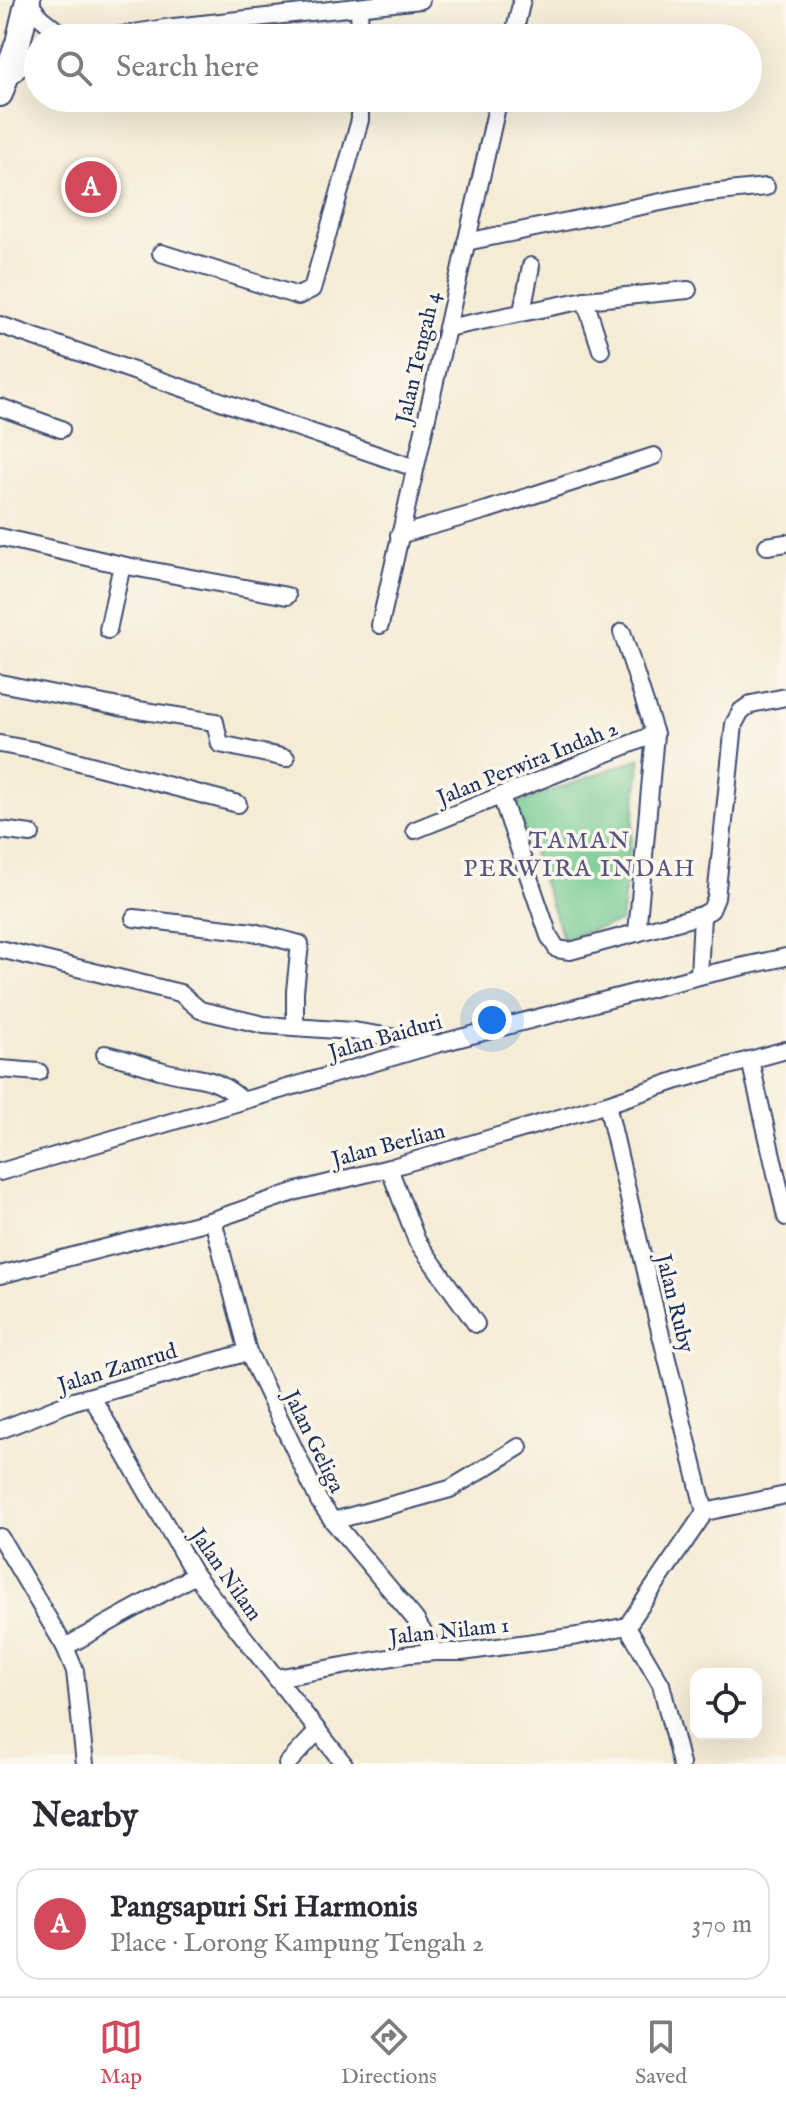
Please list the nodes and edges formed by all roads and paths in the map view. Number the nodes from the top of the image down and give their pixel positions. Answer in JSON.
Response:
{"nodes":[{"id":1,"x":28,"y":0,"type":"edge"},
{"id":2,"x":421,"y":0,"type":"edge"},
{"id":3,"x":522,"y":0,"type":"edge"},
{"id":4,"x":359,"y":7,"type":"junction"},
{"id":5,"x":49,"y":24,"type":"edge"},
{"id":6,"x":202,"y":24,"type":"edge"},
{"id":7,"x":360,"y":24,"type":"edge"},
{"id":8,"x":516,"y":24,"type":"edge"},
{"id":9,"x":24,"y":65,"type":"edge"},
{"id":10,"x":2,"y":90,"type":"edge"},
{"id":11,"x":360,"y":112,"type":"edge"},
{"id":12,"x":496,"y":112,"type":"edge"},
{"id":13,"x":766,"y":187,"type":"dead end"},
{"id":14,"x":466,"y":242,"type":"junction"},
{"id":15,"x":161,"y":253,"type":"dead end"},
{"id":16,"x":531,"y":266,"type":"dead end"},
{"id":17,"x":688,"y":290,"type":"dead end"},
{"id":18,"x":585,"y":300,"type":"junction"},
{"id":19,"x":522,"y":312,"type":"junction"},
{"id":20,"x":0,"y":325,"type":"edge"},
{"id":21,"x":447,"y":328,"type":"junction"},
{"id":22,"x":601,"y":350,"type":"dead end"},
{"id":23,"x":0,"y":407,"type":"edge"},
{"id":24,"x":61,"y":429,"type":"dead end"},
{"id":25,"x":654,"y":456,"type":"dead end"},
{"id":26,"x":415,"y":468,"type":"junction"},
{"id":27,"x":399,"y":535,"type":"junction"},
{"id":28,"x":0,"y":537,"type":"edge"},
{"id":29,"x":786,"y":543,"type":"edge"},
{"id":30,"x":767,"y":546,"type":"dead end"},
{"id":31,"x":122,"y":565,"type":"junction"},
{"id":32,"x":287,"y":596,"type":"dead end"},
{"id":33,"x":380,"y":625,"type":"dead end"},
{"id":34,"x":108,"y":630,"type":"dead end"},
{"id":35,"x":622,"y":632,"type":"dead end"},
{"id":36,"x":0,"y":683,"type":"edge"},
{"id":37,"x":786,"y":697,"type":"edge"},
{"id":38,"x":655,"y":734,"type":"junction"},
{"id":39,"x":0,"y":744,"type":"edge"},
{"id":40,"x":286,"y":758,"type":"dead end"},
{"id":41,"x":501,"y":796,"type":"junction"},
{"id":42,"x":238,"y":804,"type":"dead end"},
{"id":43,"x":0,"y":830,"type":"edge"},
{"id":44,"x":415,"y":830,"type":"dead end"},
{"id":45,"x":31,"y":834,"type":"dead end"},
{"id":46,"x":702,"y":915,"type":"junction"},
{"id":47,"x":134,"y":918,"type":"dead end"},
{"id":48,"x":637,"y":933,"type":"junction"},
{"id":49,"x":0,"y":949,"type":"edge"},
{"id":50,"x":786,"y":957,"type":"edge"},
{"id":51,"x":699,"y":976,"type":"junction"},
{"id":52,"x":295,"y":1027,"type":"junction"},
{"id":53,"x":437,"y":1044,"type":"junction"},
{"id":54,"x":786,"y":1050,"type":"edge"},
{"id":55,"x":105,"y":1054,"type":"dead end"},
{"id":56,"x":750,"y":1060,"type":"junction"},
{"id":57,"x":0,"y":1069,"type":"edge"},
{"id":58,"x":39,"y":1072,"type":"dead end"},
{"id":59,"x":242,"y":1100,"type":"junction"},
{"id":60,"x":607,"y":1104,"type":"junction"},
{"id":61,"x":389,"y":1168,"type":"junction"},
{"id":62,"x":0,"y":1172,"type":"edge"},
{"id":63,"x":786,"y":1217,"type":"edge"},
{"id":64,"x":213,"y":1220,"type":"junction"},
{"id":65,"x":0,"y":1275,"type":"edge"},
{"id":66,"x":476,"y":1324,"type":"dead end"},
{"id":67,"x":248,"y":1352,"type":"junction"},
{"id":68,"x":92,"y":1397,"type":"junction"},
{"id":69,"x":0,"y":1430,"type":"edge"},
{"id":70,"x":519,"y":1447,"type":"dead end"},
{"id":71,"x":786,"y":1495,"type":"edge"},
{"id":72,"x":705,"y":1512,"type":"junction"},
{"id":73,"x":333,"y":1521,"type":"junction"},
{"id":74,"x":0,"y":1537,"type":"edge"},
{"id":75,"x":195,"y":1575,"type":"junction"},
{"id":76,"x":627,"y":1626,"type":"junction"},
{"id":77,"x":65,"y":1647,"type":"junction"},
{"id":78,"x":435,"y":1652,"type":"junction"},
{"id":79,"x":276,"y":1678,"type":"junction"},
{"id":80,"x":318,"y":1731,"type":"junction"},
{"id":81,"x":85,"y":1764,"type":"edge"},
{"id":82,"x":287,"y":1764,"type":"edge"},
{"id":83,"x":344,"y":1764,"type":"edge"},
{"id":84,"x":681,"y":1764,"type":"edge"}],
"edges":[{"from":1,"to":5,"type":"street"},
{"from":1,"to":10,"type":"main road"},
{"from":2,"to":4,"type":"street"},
{"from":3,"to":8,"type":"street"},
{"from":4,"to":6,"type":"street"},
{"from":4,"to":7,"type":"street"},
{"from":9,"to":10,"type":"street"},
{"from":11,"to":15,"type":"street"},
{"from":12,"to":14,"type":"street","name":"Jalan Tengah 4"},
{"from":13,"to":14,"type":"street"},
{"from":14,"to":21,"type":"street","name":"Jalan Tengah 4"},
{"from":16,"to":19,"type":"street"},
{"from":17,"to":18,"type":"street"},
{"from":18,"to":19,"type":"street"},
{"from":18,"to":22,"type":"street"},
{"from":19,"to":21,"type":"street"},
{"from":20,"to":26,"type":"street"},
{"from":21,"to":26,"type":"street","name":"Jalan Tengah 4"},
{"from":23,"to":24,"type":"street"},
{"from":25,"to":27,"type":"street"},
{"from":26,"to":27,"type":"street","name":"Jalan Tengah 4"},
{"from":27,"to":33,"type":"street","name":"Jalan Tengah 4"},
{"from":28,"to":31,"type":"street"},
{"from":29,"to":30,"type":"street"},
{"from":31,"to":32,"type":"street"},
{"from":31,"to":34,"type":"street"},
{"from":35,"to":38,"type":"street"},
{"from":36,"to":40,"type":"street"},
{"from":37,"to":46,"type":"street"},
{"from":38,"to":41,"type":"street","name":"Jalan Perwira Indah 2"},
{"from":38,"to":48,"type":"street"},
{"from":39,"to":42,"type":"street"},
{"from":41,"to":44,"type":"street","name":"Jalan Perwira Indah 2"},
{"from":41,"to":48,"type":"street"},
{"from":43,"to":45,"type":"street"},
{"from":46,"to":48,"type":"street"},
{"from":46,"to":51,"type":"street"},
{"from":47,"to":52,"type":"street"},
{"from":49,"to":52,"type":"street"},
{"from":50,"to":51,"type":"street","name":"Jalan Baiduri"},
{"from":51,"to":53,"type":"street","name":"Jalan Baiduri"},
{"from":52,"to":53,"type":"street"},
{"from":53,"to":59,"type":"street","name":"Jalan Baiduri"},
{"from":54,"to":56,"type":"street","name":"Jalan Berlian"},
{"from":55,"to":59,"type":"street"},
{"from":56,"to":60,"type":"street","name":"Jalan Berlian"},
{"from":56,"to":63,"type":"street"},
{"from":57,"to":58,"type":"street"},
{"from":59,"to":62,"type":"street","name":"Jalan Baiduri"},
{"from":60,"to":61,"type":"street","name":"Jalan Berlian"},
{"from":60,"to":72,"type":"street","name":"Jalan Ruby"},
{"from":61,"to":64,"type":"street","name":"Jalan Berlian"},
{"from":61,"to":66,"type":"street"},
{"from":64,"to":65,"type":"street","name":"Jalan Berlian"},
{"from":64,"to":67,"type":"street","name":"Jalan Geliga"},
{"from":67,"to":68,"type":"street","name":"Jalan Zamrud"},
{"from":67,"to":73,"type":"street","name":"Jalan Geliga"},
{"from":68,"to":69,"type":"street","name":"Jalan Zamrud"},
{"from":68,"to":75,"type":"street","name":"Jalan Nilam"},
{"from":70,"to":73,"type":"street"},
{"from":71,"to":72,"type":"street"},
{"from":72,"to":76,"type":"street"},
{"from":73,"to":78,"type":"street","name":"Jalan Geliga"},
{"from":74,"to":77,"type":"street"},
{"from":75,"to":77,"type":"street"},
{"from":75,"to":79,"type":"street","name":"Jalan Nilam"},
{"from":76,"to":78,"type":"street","name":"Jalan Nilam 1"},
{"from":76,"to":84,"type":"street"},
{"from":77,"to":81,"type":"street"},
{"from":78,"to":79,"type":"street","name":"Jalan Nilam 1"},
{"from":79,"to":80,"type":"street","name":"Jalan Nilam"},
{"from":80,"to":82,"type":"street"},
{"from":80,"to":83,"type":"street","name":"Jalan Nilam"}]}
